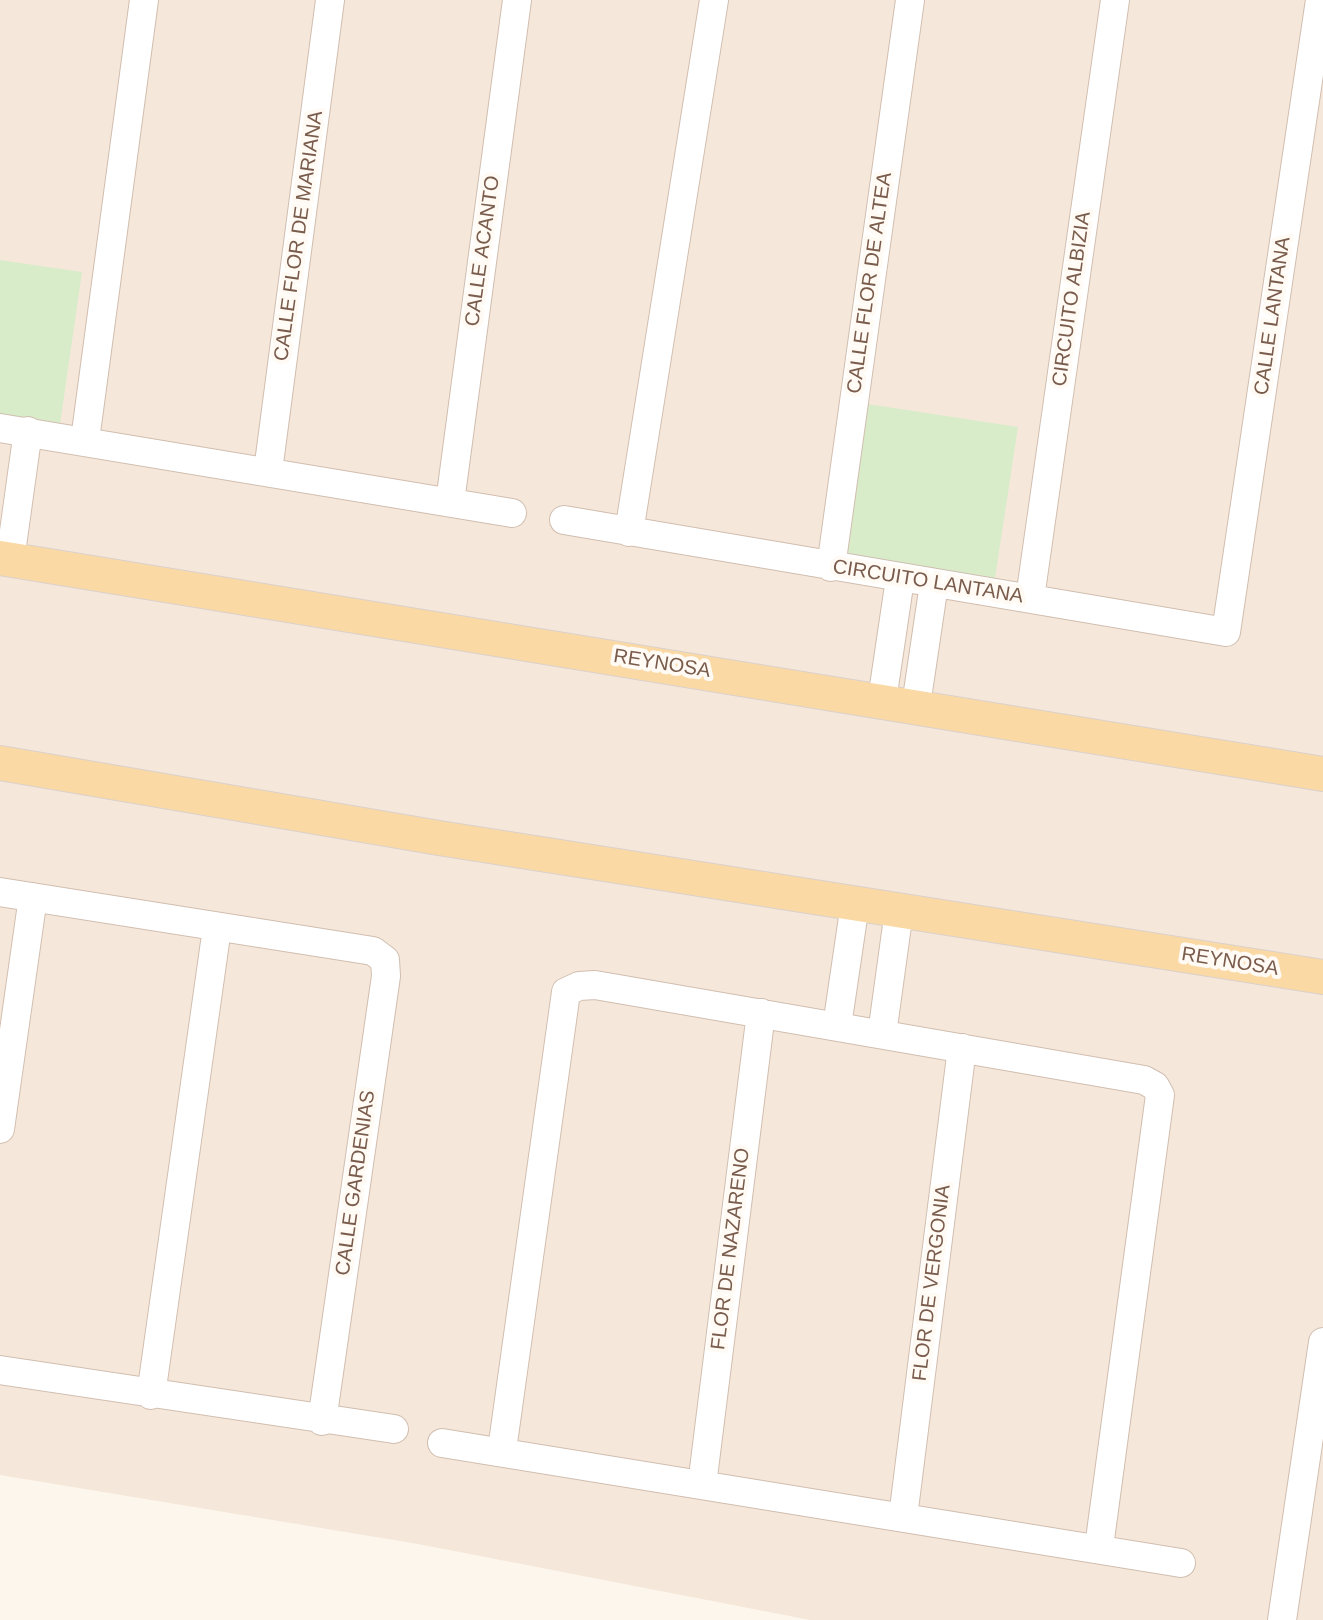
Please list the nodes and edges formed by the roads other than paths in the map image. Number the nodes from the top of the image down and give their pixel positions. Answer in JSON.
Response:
{"nodes":[{"id":1,"x":144,"y":0,"type":"edge"},
{"id":2,"x":330,"y":0,"type":"edge"},
{"id":3,"x":517,"y":0,"type":"edge"},
{"id":4,"x":714,"y":0,"type":"edge"},
{"id":5,"x":910,"y":0,"type":"edge"},
{"id":6,"x":1115,"y":0,"type":"edge"},
{"id":7,"x":1320,"y":0,"type":"edge"},
{"id":8,"x":14,"y":429,"type":"edge"},
{"id":9,"x":85,"y":440,"type":"junction"},
{"id":10,"x":268,"y":471,"type":"junction"},
{"id":11,"x":450,"y":502,"type":"junction"},
{"id":12,"x":512,"y":513,"type":"dead end"},
{"id":13,"x":564,"y":520,"type":"dead end"},
{"id":14,"x":629,"y":532,"type":"junction"},
{"id":15,"x":5,"y":559,"type":"edge"},
{"id":16,"x":831,"y":567,"type":"junction"},
{"id":17,"x":900,"y":579,"type":"junction"},
{"id":18,"x":934,"y":584,"type":"junction"},
{"id":19,"x":1030,"y":598,"type":"junction"},
{"id":20,"x":1226,"y":632,"type":"joint"},
{"id":21,"x":882,"y":700,"type":"junction"},
{"id":22,"x":916,"y":705,"type":"junction"},
{"id":23,"x":0,"y":763,"type":"edge"},
{"id":24,"x":1323,"y":774,"type":"edge"},
{"id":25,"x":0,"y":892,"type":"edge"},
{"id":26,"x":33,"y":897,"type":"junction"},
{"id":27,"x":855,"y":904,"type":"junction"},
{"id":28,"x":899,"y":911,"type":"junction"},
{"id":29,"x":217,"y":928,"type":"junction"},
{"id":30,"x":1323,"y":977,"type":"edge"},
{"id":31,"x":761,"y":1013,"type":"junction"},
{"id":32,"x":837,"y":1026,"type":"junction"},
{"id":33,"x":882,"y":1034,"type":"junction"},
{"id":34,"x":962,"y":1048,"type":"junction"},
{"id":35,"x":0,"y":1129,"type":"edge"},
{"id":36,"x":1322,"y":1357,"type":"edge"},
{"id":37,"x":0,"y":1370,"type":"edge"},
{"id":38,"x":151,"y":1395,"type":"junction"},
{"id":39,"x":322,"y":1421,"type":"junction"},
{"id":40,"x":394,"y":1429,"type":"dead end"},
{"id":41,"x":442,"y":1443,"type":"dead end"},
{"id":42,"x":502,"y":1450,"type":"junction"},
{"id":43,"x":702,"y":1485,"type":"junction"},
{"id":44,"x":903,"y":1517,"type":"junction"},
{"id":45,"x":1099,"y":1547,"type":"junction"},
{"id":46,"x":1181,"y":1563,"type":"dead end"},
{"id":47,"x":1282,"y":1620,"type":"edge"}],
"edges":[{"from":1,"to":9,"type":"street"},
{"from":2,"to":10,"type":"street","name":"CALLE FLOR DE MARIANA"},
{"from":3,"to":11,"type":"street","name":"CALLE ACANTO"},
{"from":4,"to":14,"type":"street"},
{"from":5,"to":16,"type":"street","name":"CALLE FLOR DE ALTEA"},
{"from":6,"to":19,"type":"street","name":"CIRCUITO ALBIZIA"},
{"from":7,"to":20,"type":"street","name":"CALLE LANTANA"},
{"from":8,"to":9,"type":"street"},
{"from":8,"to":15,"type":"street"},
{"from":9,"to":10,"type":"street"},
{"from":10,"to":11,"type":"street"},
{"from":11,"to":12,"type":"street"},
{"from":13,"to":14,"type":"street","name":"CIRCUITO LANTANA"},
{"from":14,"to":16,"type":"street","name":"CIRCUITO LANTANA"},
{"from":15,"to":21,"type":"main road","name":"REYNOSA"},
{"from":16,"to":17,"type":"street","name":"CIRCUITO LANTANA"},
{"from":17,"to":18,"type":"street","name":"CIRCUITO LANTANA"},
{"from":17,"to":21,"type":"street"},
{"from":18,"to":19,"type":"street","name":"CIRCUITO LANTANA"},
{"from":18,"to":22,"type":"street"},
{"from":19,"to":20,"type":"street","name":"CIRCUITO LANTANA"},
{"from":21,"to":22,"type":"main road","name":"REYNOSA"},
{"from":22,"to":24,"type":"main road","name":"REYNOSA"},
{"from":23,"to":27,"type":"main road","name":"REYNOSA"},
{"from":25,"to":26,"type":"street"},
{"from":26,"to":29,"type":"street"},
{"from":26,"to":35,"type":"street"},
{"from":27,"to":28,"type":"main road","name":"REYNOSA"},
{"from":27,"to":32,"type":"street"},
{"from":28,"to":30,"type":"main road","name":"REYNOSA"},
{"from":28,"to":33,"type":"street"},
{"from":29,"to":38,"type":"street"},
{"from":29,"to":39,"type":"street","name":"CALLE GARDENIAS"},
{"from":31,"to":32,"type":"street"},
{"from":31,"to":42,"type":"street"},
{"from":31,"to":43,"type":"street","name":"FLOR DE NAZARENO"},
{"from":32,"to":33,"type":"street"},
{"from":33,"to":34,"type":"street"},
{"from":34,"to":44,"type":"street","name":"FLOR DE VERGONIA"},
{"from":34,"to":45,"type":"street"},
{"from":36,"to":47,"type":"street"},
{"from":37,"to":38,"type":"street"},
{"from":38,"to":39,"type":"street"},
{"from":39,"to":40,"type":"street"},
{"from":41,"to":42,"type":"street"},
{"from":42,"to":43,"type":"street"},
{"from":43,"to":44,"type":"street"},
{"from":44,"to":45,"type":"street"},
{"from":45,"to":46,"type":"street"}]}
